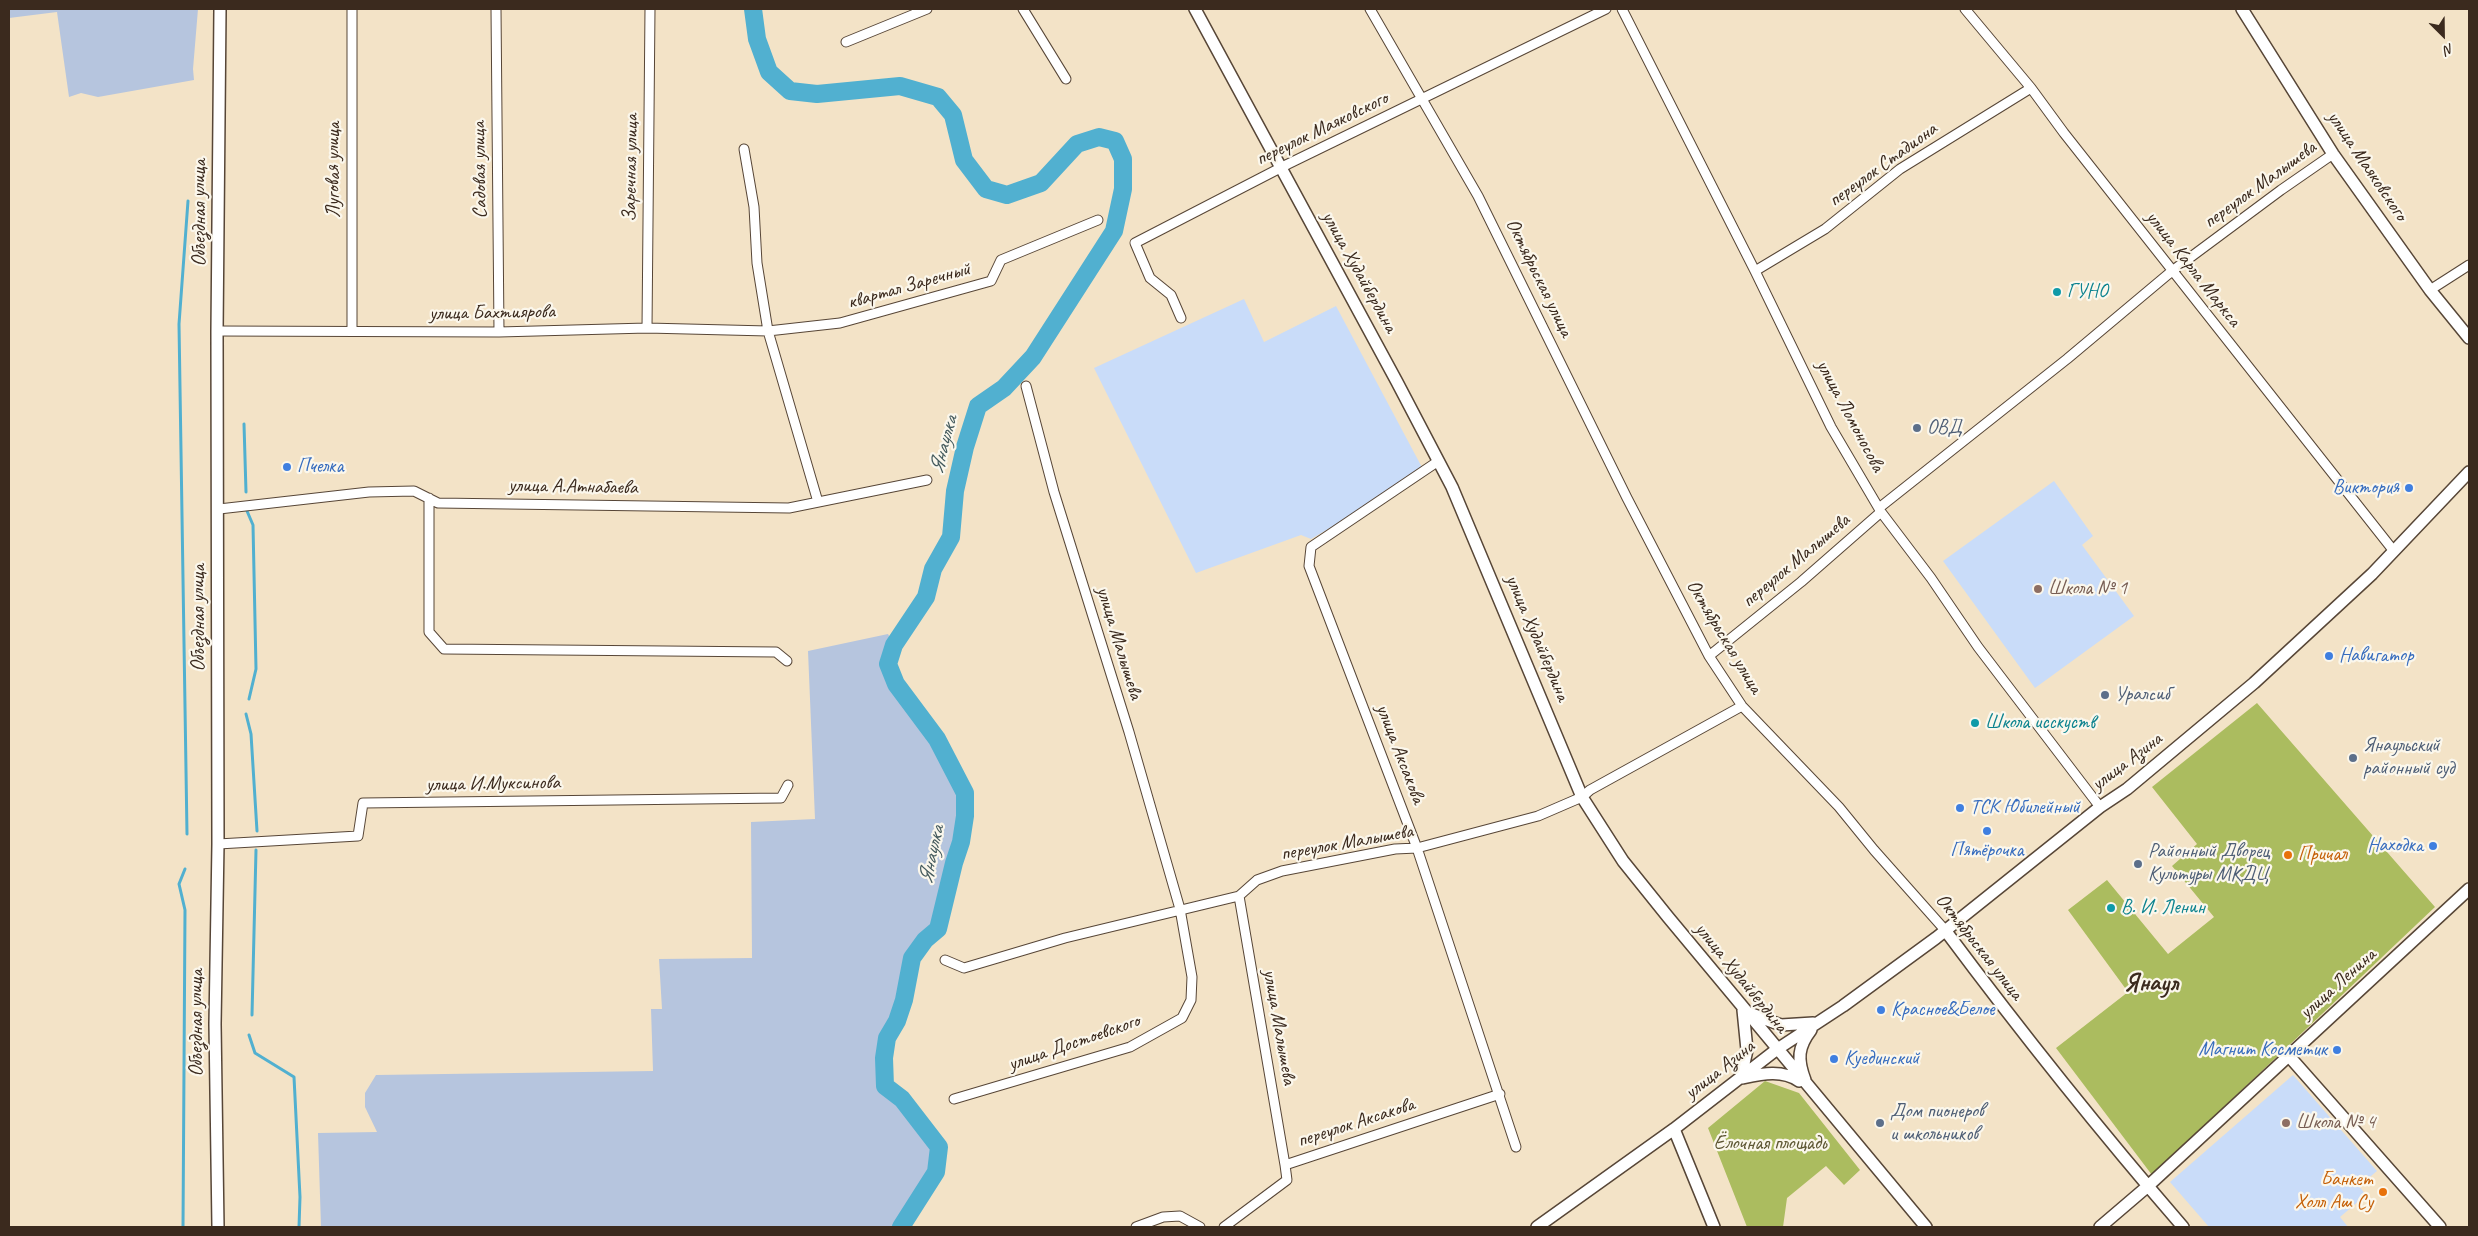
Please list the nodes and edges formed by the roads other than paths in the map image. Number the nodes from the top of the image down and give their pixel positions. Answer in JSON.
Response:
{"nodes":[{"id":1,"x":220,"y":9,"type":"edge"},
{"id":2,"x":352,"y":9,"type":"edge"},
{"id":3,"x":496,"y":9,"type":"edge"},
{"id":4,"x":650,"y":9,"type":"edge"},
{"id":5,"x":927,"y":9,"type":"edge"},
{"id":6,"x":1023,"y":9,"type":"edge"},
{"id":7,"x":1194,"y":9,"type":"edge"},
{"id":8,"x":1370,"y":9,"type":"edge"},
{"id":9,"x":1606,"y":9,"type":"edge"},
{"id":10,"x":1622,"y":9,"type":"edge"},
{"id":11,"x":1965,"y":9,"type":"edge"},
{"id":12,"x":2242,"y":9,"type":"edge"},
{"id":13,"x":846,"y":42,"type":"dead end"},
{"id":14,"x":1066,"y":79,"type":"dead end"},
{"id":15,"x":2031,"y":88,"type":"junction"},
{"id":16,"x":1423,"y":99,"type":"junction"},
{"id":17,"x":744,"y":149,"type":"dead end"},
{"id":18,"x":2333,"y":154,"type":"junction"},
{"id":19,"x":1280,"y":168,"type":"junction"},
{"id":20,"x":1098,"y":220,"type":"dead end"},
{"id":21,"x":2469,"y":265,"type":"edge"},
{"id":22,"x":1755,"y":271,"type":"junction"},
{"id":23,"x":2172,"y":271,"type":"junction"},
{"id":24,"x":2430,"y":290,"type":"junction"},
{"id":25,"x":1182,"y":318,"type":"dead end"},
{"id":26,"x":647,"y":328,"type":"junction"},
{"id":27,"x":217,"y":331,"type":"junction"},
{"id":28,"x":352,"y":331,"type":"junction"},
{"id":29,"x":768,"y":331,"type":"junction"},
{"id":30,"x":499,"y":332,"type":"junction"},
{"id":31,"x":2469,"y":338,"type":"edge"},
{"id":32,"x":1026,"y":386,"type":"dead end"},
{"id":33,"x":1438,"y":462,"type":"junction"},
{"id":34,"x":2469,"y":472,"type":"edge"},
{"id":35,"x":927,"y":480,"type":"dead end"},
{"id":36,"x":429,"y":498,"type":"junction"},
{"id":37,"x":818,"y":502,"type":"junction"},
{"id":38,"x":219,"y":508,"type":"junction"},
{"id":39,"x":1880,"y":510,"type":"junction"},
{"id":40,"x":2393,"y":550,"type":"junction"},
{"id":41,"x":1709,"y":656,"type":"junction"},
{"id":42,"x":787,"y":661,"type":"dead end"},
{"id":43,"x":1742,"y":706,"type":"junction"},
{"id":44,"x":788,"y":785,"type":"dead end"},
{"id":45,"x":1582,"y":798,"type":"junction"},
{"id":46,"x":2100,"y":807,"type":"junction"},
{"id":47,"x":218,"y":844,"type":"junction"},
{"id":48,"x":1417,"y":848,"type":"junction"},
{"id":49,"x":2469,"y":889,"type":"edge"},
{"id":50,"x":1239,"y":896,"type":"junction"},
{"id":51,"x":1180,"y":909,"type":"junction"},
{"id":52,"x":1945,"y":930,"type":"junction"},
{"id":53,"x":945,"y":960,"type":"dead end"},
{"id":54,"x":1743,"y":1010,"type":"junction"},
{"id":55,"x":1818,"y":1021,"type":"junction"},
{"id":56,"x":1776,"y":1050,"type":"junction"},
{"id":57,"x":2288,"y":1055,"type":"junction"},
{"id":58,"x":1741,"y":1078,"type":"junction"},
{"id":59,"x":1807,"y":1086,"type":"junction"},
{"id":60,"x":1500,"y":1094,"type":"junction"},
{"id":61,"x":954,"y":1100,"type":"dead end"},
{"id":62,"x":1674,"y":1129,"type":"junction"},
{"id":63,"x":1516,"y":1148,"type":"dead end"},
{"id":64,"x":1285,"y":1165,"type":"junction"},
{"id":65,"x":2148,"y":1186,"type":"junction"},
{"id":66,"x":218,"y":1227,"type":"edge"},
{"id":67,"x":1136,"y":1227,"type":"edge"},
{"id":68,"x":1200,"y":1227,"type":"edge"},
{"id":69,"x":1224,"y":1227,"type":"edge"},
{"id":70,"x":1537,"y":1227,"type":"edge"},
{"id":71,"x":1714,"y":1227,"type":"edge"},
{"id":72,"x":1926,"y":1227,"type":"edge"},
{"id":73,"x":2100,"y":1227,"type":"edge"},
{"id":74,"x":2183,"y":1227,"type":"edge"},
{"id":75,"x":2440,"y":1227,"type":"edge"}],
"edges":[{"from":1,"to":27,"type":"street","name":"Объездная улица"},
{"from":2,"to":28,"type":"street","name":"Луговая улица"},
{"from":3,"to":30,"type":"street","name":"Садовая улица"},
{"from":4,"to":26,"type":"street","name":"Заречная улица"},
{"from":5,"to":13,"type":"street"},
{"from":6,"to":14,"type":"street"},
{"from":7,"to":19,"type":"street","name":"улица Худайбердина"},
{"from":8,"to":16,"type":"street","name":"Октябрьская улица"},
{"from":9,"to":16,"type":"street","name":"переулок Маяковского"},
{"from":10,"to":22,"type":"street","name":"улица Ломоносова"},
{"from":11,"to":15,"type":"street","name":"улица Карла Маркса"},
{"from":12,"to":18,"type":"street","name":"улица Маяковского"},
{"from":15,"to":22,"type":"street","name":"переулок Стадиона"},
{"from":15,"to":23,"type":"street","name":"улица Карла Маркса"},
{"from":16,"to":19,"type":"street","name":"переулок Маяковского"},
{"from":16,"to":41,"type":"street","name":"Октябрьская улица"},
{"from":17,"to":29,"type":"street"},
{"from":18,"to":23,"type":"street","name":"переулок Малышева"},
{"from":18,"to":24,"type":"street","name":"улица Маяковского"},
{"from":19,"to":25,"type":"street","name":"переулок Маяковского"},
{"from":19,"to":33,"type":"street","name":"улица Худайбердина"},
{"from":20,"to":29,"type":"street","name":"квартал Заречный"},
{"from":21,"to":24,"type":"street"},
{"from":22,"to":39,"type":"street","name":"улица Ломоносова"},
{"from":23,"to":39,"type":"street","name":"переулок Малышева"},
{"from":23,"to":40,"type":"street","name":"улица Карла Маркса"},
{"from":24,"to":31,"type":"street","name":"улица Маяковского"},
{"from":26,"to":29,"type":"street","name":"улица Бахтиярова"},
{"from":26,"to":30,"type":"street","name":"улица Бахтиярова"},
{"from":27,"to":28,"type":"street","name":"улица Бахтиярова"},
{"from":27,"to":38,"type":"street","name":"Объездная улица"},
{"from":28,"to":30,"type":"street","name":"улица Бахтиярова"},
{"from":29,"to":37,"type":"street"},
{"from":32,"to":51,"type":"street","name":"улица Малышева"},
{"from":33,"to":45,"type":"street","name":"улица Худайбердина"},
{"from":33,"to":48,"type":"street","name":"улица Аксакова"},
{"from":34,"to":40,"type":"street","name":"улица Азина"},
{"from":35,"to":37,"type":"street","name":"улица А.Атнабаева"},
{"from":36,"to":37,"type":"street","name":"улица А.Атнабаева"},
{"from":36,"to":38,"type":"street","name":"улица А.Атнабаева"},
{"from":36,"to":42,"type":"street"},
{"from":38,"to":47,"type":"street","name":"Объездная улица"},
{"from":39,"to":41,"type":"street","name":"переулок Малышева"},
{"from":39,"to":46,"type":"street","name":"улица Ломоносова"},
{"from":40,"to":46,"type":"street","name":"улица Азина"},
{"from":41,"to":43,"type":"street","name":"Октябрьская улица"},
{"from":43,"to":45,"type":"street","name":"переулок Малышева"},
{"from":43,"to":52,"type":"street","name":"Октябрьская улица"},
{"from":44,"to":47,"type":"street","name":"улица И.Муксинова"},
{"from":45,"to":48,"type":"street","name":"переулок Малышева"},
{"from":45,"to":54,"type":"street","name":"улица Худайбердина"},
{"from":46,"to":52,"type":"street","name":"улица Азина"},
{"from":47,"to":66,"type":"street","name":"Объездная улица"},
{"from":48,"to":50,"type":"street","name":"переулок Малышева"},
{"from":48,"to":60,"type":"street","name":"улица Аксакова"},
{"from":49,"to":57,"type":"street","name":"улица Ленина"},
{"from":50,"to":51,"type":"street","name":"переулок Малышева"},
{"from":50,"to":64,"type":"street","name":"улица Малышева"},
{"from":51,"to":53,"type":"street","name":"переулок Малышева"},
{"from":51,"to":61,"type":"street","name":"улица Достоевского"},
{"from":52,"to":55,"type":"street","name":"улица Азина"},
{"from":52,"to":65,"type":"street","name":"Октябрьская улица"},
{"from":54,"to":55,"type":"street"},
{"from":54,"to":56,"type":"street","name":"улица Худайбердина"},
{"from":54,"to":58,"type":"street"},
{"from":55,"to":56,"type":"street","name":"улица Азина"},
{"from":55,"to":59,"type":"street"},
{"from":56,"to":58,"type":"street","name":"улица Азина"},
{"from":56,"to":59,"type":"street","name":"улица Худайбердина"},
{"from":57,"to":65,"type":"street","name":"улица Ленина"},
{"from":57,"to":75,"type":"street"},
{"from":58,"to":59,"type":"street"},
{"from":58,"to":62,"type":"street","name":"улица Азина"},
{"from":59,"to":72,"type":"street","name":"улица Худайбердина"},
{"from":60,"to":63,"type":"street","name":"улица Аксакова"},
{"from":60,"to":64,"type":"street","name":"переулок Аксакова"},
{"from":62,"to":70,"type":"street","name":"улица Азина"},
{"from":62,"to":71,"type":"street"},
{"from":64,"to":69,"type":"street","name":"переулок Аксакова"},
{"from":65,"to":73,"type":"street","name":"улица Ленина"},
{"from":65,"to":74,"type":"street","name":"Октябрьская улица"},
{"from":67,"to":68,"type":"street"}]}
